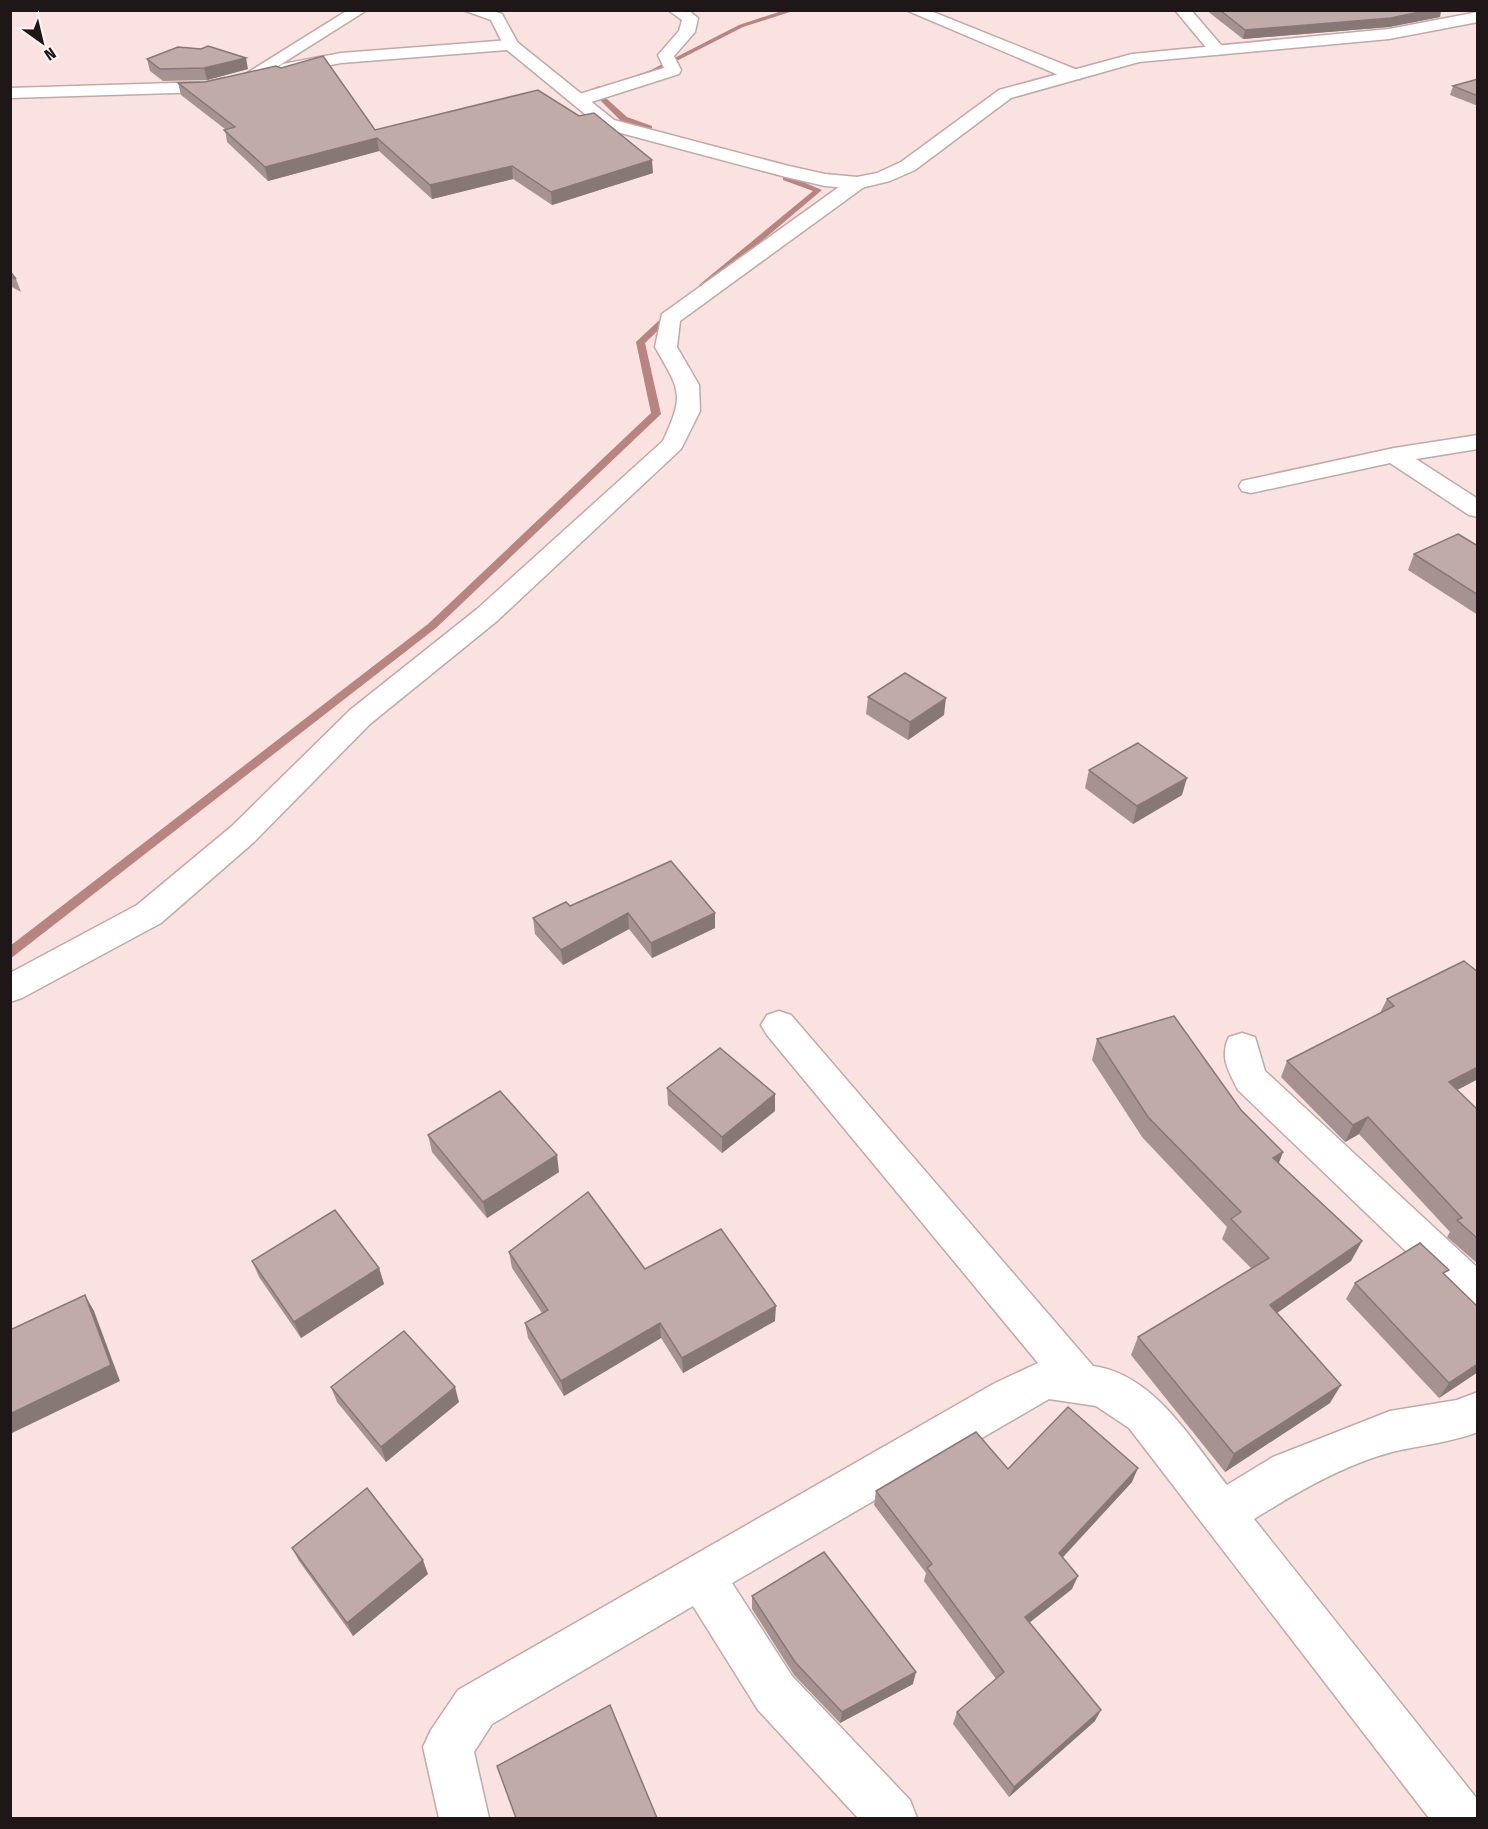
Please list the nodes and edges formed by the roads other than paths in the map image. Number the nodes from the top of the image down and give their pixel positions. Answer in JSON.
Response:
{"nodes":[{"id":1,"x":360,"y":10,"type":"edge"},
{"id":2,"x":470,"y":10,"type":"edge"},
{"id":3,"x":675,"y":10,"type":"edge"},
{"id":4,"x":913,"y":10,"type":"edge"},
{"id":5,"x":1182,"y":10,"type":"edge"},
{"id":6,"x":1478,"y":17,"type":"edge"},
{"id":7,"x":511,"y":45,"type":"junction"},
{"id":8,"x":1215,"y":48,"type":"junction"},
{"id":9,"x":1074,"y":75,"type":"junction"},
{"id":10,"x":247,"y":78,"type":"junction"},
{"id":11,"x":10,"y":93,"type":"edge"},
{"id":12,"x":579,"y":100,"type":"junction"},
{"id":13,"x":857,"y":183,"type":"junction"},
{"id":14,"x":1478,"y":442,"type":"edge"},
{"id":15,"x":1394,"y":455,"type":"junction"},
{"id":16,"x":1251,"y":486,"type":"dead end"},
{"id":17,"x":1478,"y":510,"type":"edge"},
{"id":18,"x":10,"y":989,"type":"edge"},
{"id":19,"x":779,"y":1025,"type":"dead end"},
{"id":20,"x":1242,"y":1047,"type":"dead end"},
{"id":21,"x":1478,"y":1294,"type":"edge"},
{"id":22,"x":1082,"y":1384,"type":"junction"},
{"id":23,"x":1478,"y":1412,"type":"edge"},
{"id":24,"x":1222,"y":1513,"type":"junction"},
{"id":25,"x":700,"y":1576,"type":"junction"},
{"id":26,"x":464,"y":1818,"type":"edge"},
{"id":27,"x":892,"y":1818,"type":"edge"},
{"id":28,"x":1460,"y":1818,"type":"edge"}],
"edges":[{"from":1,"to":10,"type":"street"},
{"from":2,"to":7,"type":"street"},
{"from":3,"to":12,"type":"street"},
{"from":4,"to":9,"type":"street"},
{"from":5,"to":8,"type":"street"},
{"from":6,"to":8,"type":"street"},
{"from":7,"to":10,"type":"street"},
{"from":7,"to":12,"type":"street"},
{"from":8,"to":9,"type":"street"},
{"from":9,"to":13,"type":"street"},
{"from":10,"to":11,"type":"street"},
{"from":12,"to":13,"type":"street"},
{"from":13,"to":18,"type":"street"},
{"from":14,"to":15,"type":"street"},
{"from":15,"to":16,"type":"street"},
{"from":15,"to":17,"type":"street"},
{"from":19,"to":22,"type":"street"},
{"from":20,"to":21,"type":"street"},
{"from":22,"to":24,"type":"street"},
{"from":22,"to":25,"type":"street"},
{"from":23,"to":24,"type":"street"},
{"from":24,"to":28,"type":"street"},
{"from":25,"to":26,"type":"street"},
{"from":25,"to":27,"type":"street"}]}
